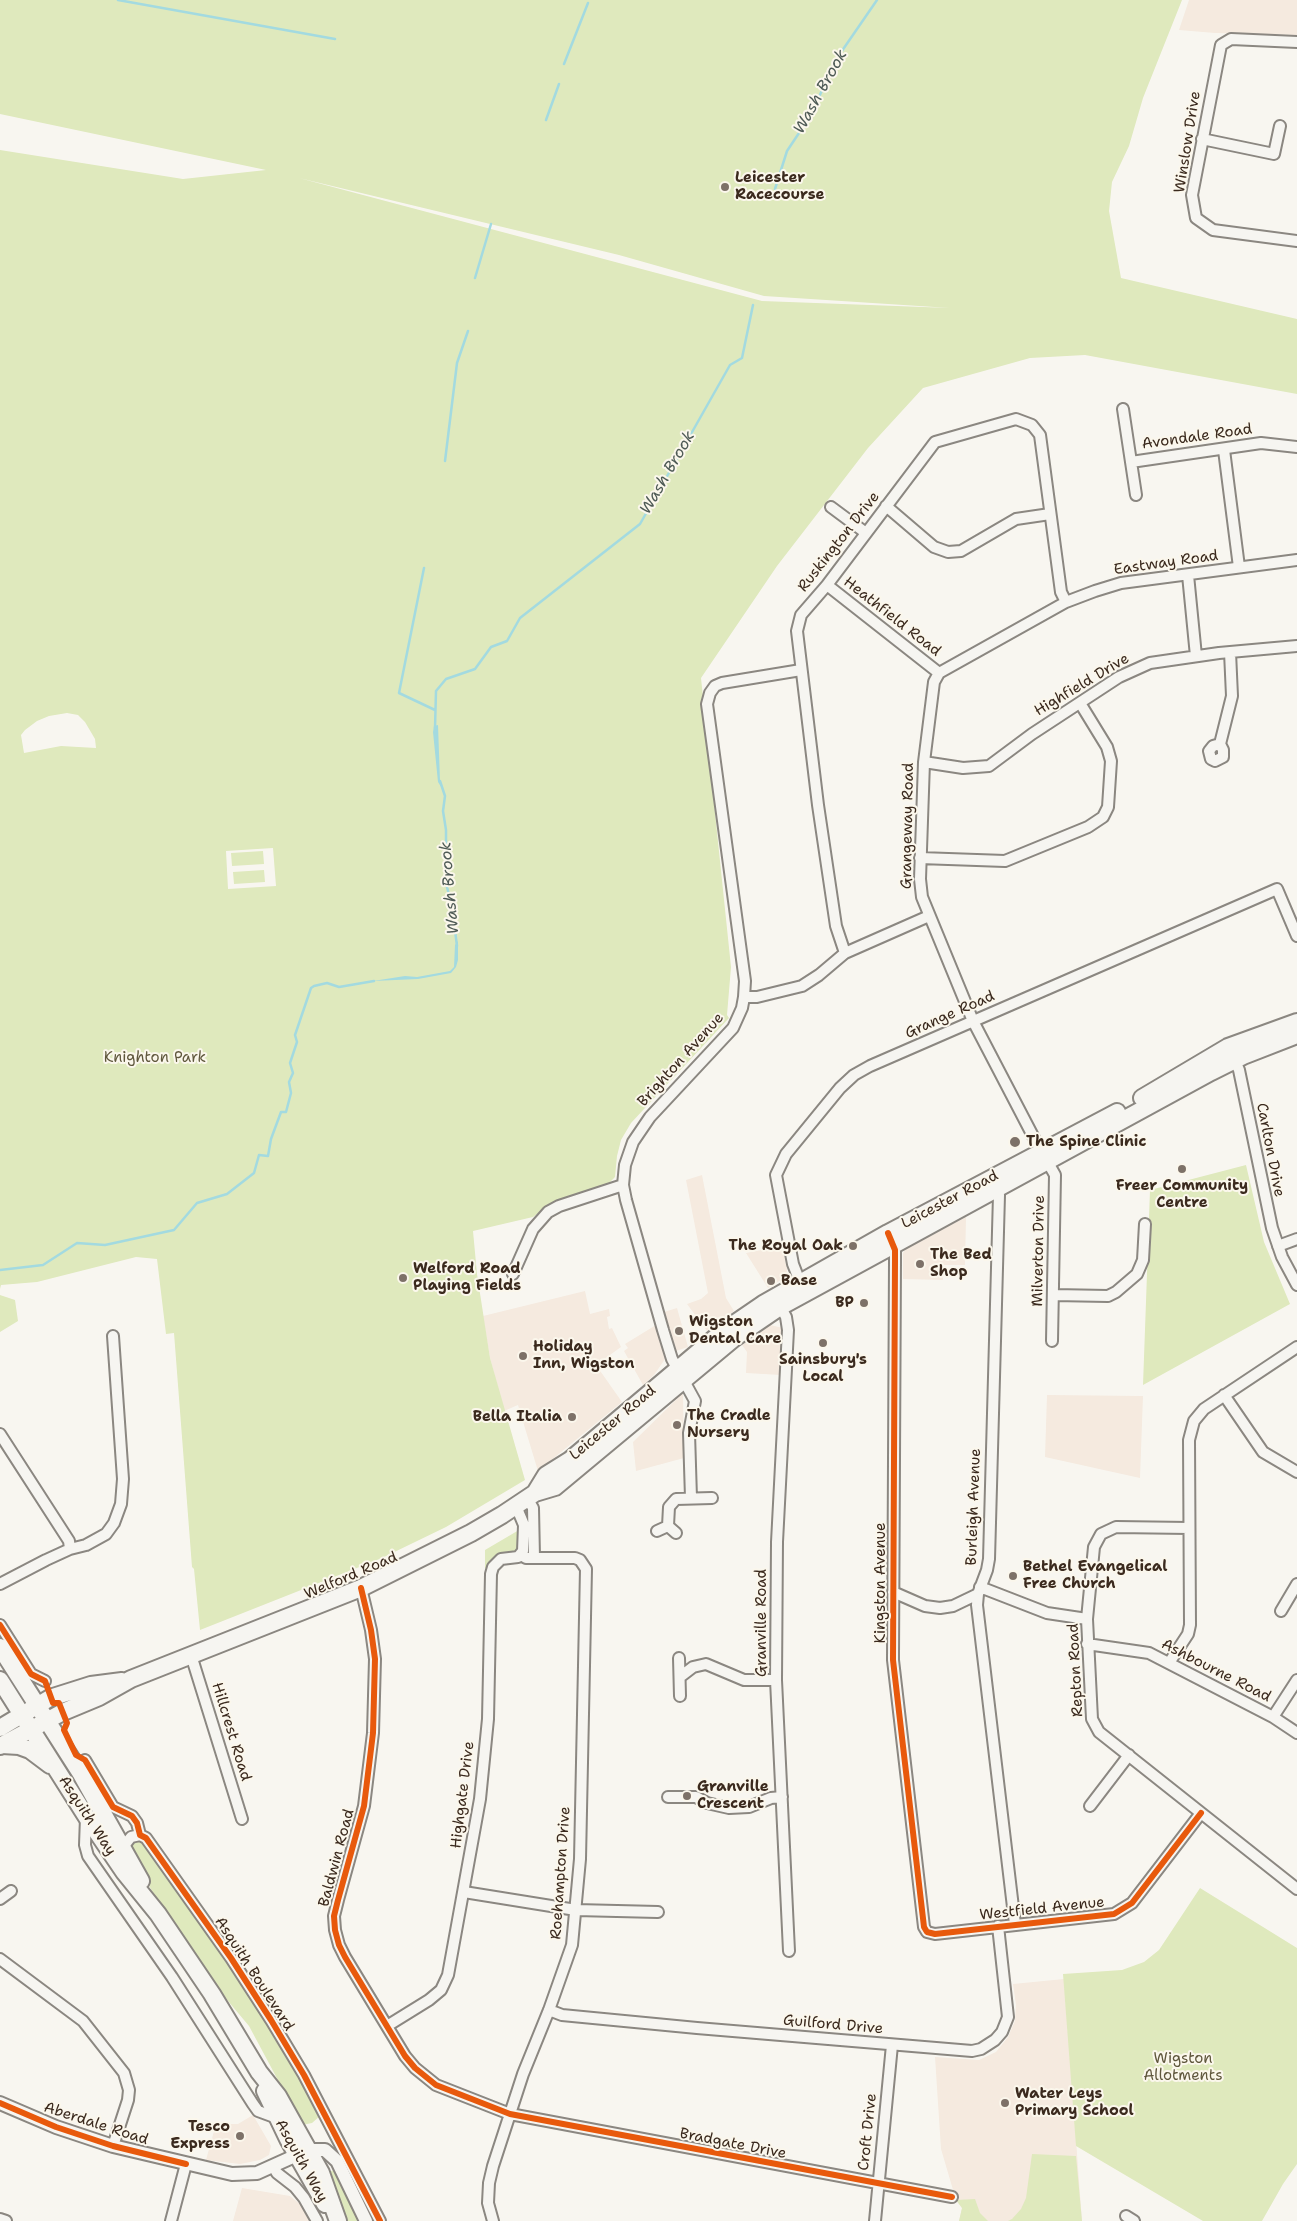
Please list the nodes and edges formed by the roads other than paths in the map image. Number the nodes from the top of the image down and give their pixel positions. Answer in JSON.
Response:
{"nodes":[{"id":1,"x":1297,"y":42,"type":"edge"},
{"id":2,"x":1280,"y":126,"type":"dead end"},
{"id":3,"x":1202,"y":139,"type":"junction"},
{"id":4,"x":1297,"y":241,"type":"edge"},
{"id":5,"x":1123,"y":409,"type":"dead end"},
{"id":6,"x":1297,"y":447,"type":"edge"},
{"id":7,"x":1224,"y":450,"type":"junction"},
{"id":8,"x":1132,"y":462,"type":"junction"},
{"id":9,"x":1136,"y":495,"type":"dead end"},
{"id":10,"x":886,"y":506,"type":"junction"},
{"id":11,"x":831,"y":507,"type":"dead end"},
{"id":12,"x":1050,"y":514,"type":"junction"},
{"id":13,"x":866,"y":533,"type":"junction"},
{"id":14,"x":1297,"y":560,"type":"edge"},
{"id":15,"x":1239,"y":567,"type":"junction"},
{"id":16,"x":1188,"y":575,"type":"junction"},
{"id":17,"x":827,"y":585,"type":"junction"},
{"id":18,"x":1066,"y":602,"type":"junction"},
{"id":19,"x":1297,"y":646,"type":"edge"},
{"id":20,"x":1230,"y":652,"type":"junction"},
{"id":21,"x":1196,"y":656,"type":"junction"},
{"id":22,"x":801,"y":670,"type":"junction"},
{"id":23,"x":939,"y":673,"type":"junction"},
{"id":24,"x":1080,"y":703,"type":"junction"},
{"id":25,"x":1220,"y":744,"type":"dead end"},
{"id":26,"x":924,"y":762,"type":"junction"},
{"id":27,"x":920,"y":858,"type":"junction"},
{"id":28,"x":929,"y":916,"type":"junction"},
{"id":29,"x":1297,"y":936,"type":"edge"},
{"id":30,"x":845,"y":952,"type":"junction"},
{"id":31,"x":744,"y":997,"type":"junction"},
{"id":32,"x":973,"y":1021,"type":"junction"},
{"id":33,"x":1297,"y":1022,"type":"edge"},
{"id":34,"x":1297,"y":1036,"type":"edge"},
{"id":35,"x":1232,"y":1054,"type":"junction"},
{"id":36,"x":1045,"y":1157,"type":"junction"},
{"id":37,"x":623,"y":1184,"type":"junction"},
{"id":38,"x":994,"y":1185,"type":"junction"},
{"id":39,"x":1144,"y":1224,"type":"dead end"},
{"id":40,"x":891,"y":1239,"type":"junction"},
{"id":41,"x":1297,"y":1239,"type":"edge"},
{"id":42,"x":1278,"y":1246,"type":"junction"},
{"id":43,"x":513,"y":1274,"type":"dead end"},
{"id":44,"x":800,"y":1282,"type":"junction"},
{"id":45,"x":1297,"y":1285,"type":"edge"},
{"id":46,"x":1054,"y":1295,"type":"junction"},
{"id":47,"x":777,"y":1302,"type":"junction"},
{"id":48,"x":113,"y":1336,"type":"dead end"},
{"id":49,"x":1052,"y":1341,"type":"dead end"},
{"id":50,"x":1297,"y":1347,"type":"edge"},
{"id":51,"x":680,"y":1375,"type":"junction"},
{"id":52,"x":1224,"y":1395,"type":"junction"},
{"id":53,"x":0,"y":1434,"type":"edge"},
{"id":54,"x":1297,"y":1472,"type":"edge"},
{"id":55,"x":690,"y":1498,"type":"junction"},
{"id":56,"x":712,"y":1498,"type":"dead end"},
{"id":57,"x":526,"y":1499,"type":"junction"},
{"id":58,"x":668,"y":1526,"type":"junction"},
{"id":59,"x":1189,"y":1528,"type":"junction"},
{"id":60,"x":657,"y":1531,"type":"dead end"},
{"id":61,"x":676,"y":1533,"type":"dead end"},
{"id":62,"x":70,"y":1549,"type":"junction"},
{"id":63,"x":528,"y":1557,"type":"junction"},
{"id":64,"x":0,"y":1584,"type":"edge"},
{"id":65,"x":1297,"y":1584,"type":"edge"},
{"id":66,"x":361,"y":1588,"type":"junction"},
{"id":67,"x":979,"y":1590,"type":"junction"},
{"id":68,"x":893,"y":1592,"type":"junction"},
{"id":69,"x":1293,"y":1599,"type":"edge"},
{"id":70,"x":1281,"y":1611,"type":"dead end"},
{"id":71,"x":1087,"y":1619,"type":"junction"},
{"id":72,"x":0,"y":1625,"type":"edge"},
{"id":73,"x":1087,"y":1644,"type":"junction"},
{"id":74,"x":0,"y":1647,"type":"edge"},
{"id":75,"x":191,"y":1655,"type":"junction"},
{"id":76,"x":679,"y":1658,"type":"dead end"},
{"id":77,"x":1169,"y":1662,"type":"junction"},
{"id":78,"x":680,"y":1677,"type":"junction"},
{"id":79,"x":0,"y":1680,"type":"edge"},
{"id":80,"x":131,"y":1680,"type":"junction"},
{"id":81,"x":776,"y":1680,"type":"junction"},
{"id":82,"x":1297,"y":1680,"type":"edge"},
{"id":83,"x":45,"y":1681,"type":"dead end"},
{"id":84,"x":680,"y":1696,"type":"dead end"},
{"id":85,"x":30,"y":1709,"type":"junction"},
{"id":86,"x":1273,"y":1717,"type":"junction"},
{"id":87,"x":47,"y":1720,"type":"junction"},
{"id":88,"x":0,"y":1728,"type":"edge"},
{"id":89,"x":32,"y":1729,"type":"junction"},
{"id":90,"x":1297,"y":1733,"type":"edge"},
{"id":91,"x":1,"y":1746,"type":"edge"},
{"id":92,"x":1129,"y":1755,"type":"junction"},
{"id":93,"x":85,"y":1760,"type":"dead end"},
{"id":94,"x":59,"y":1773,"type":"junction"},
{"id":95,"x":668,"y":1797,"type":"dead end"},
{"id":96,"x":782,"y":1797,"type":"junction"},
{"id":97,"x":1090,"y":1806,"type":"dead end"},
{"id":98,"x":1202,"y":1813,"type":"junction"},
{"id":99,"x":86,"y":1816,"type":"junction"},
{"id":100,"x":242,"y":1819,"type":"dead end"},
{"id":101,"x":140,"y":1835,"type":"junction"},
{"id":102,"x":123,"y":1847,"type":"junction"},
{"id":103,"x":1297,"y":1889,"type":"edge"},
{"id":104,"x":11,"y":1892,"type":"dead end"},
{"id":105,"x":464,"y":1892,"type":"junction"},
{"id":106,"x":0,"y":1900,"type":"edge"},
{"id":107,"x":576,"y":1910,"type":"junction"},
{"id":108,"x":658,"y":1912,"type":"dead end"},
{"id":109,"x":158,"y":1914,"type":"junction"},
{"id":110,"x":1015,"y":1924,"type":"junction"},
{"id":111,"x":998,"y":1926,"type":"junction"},
{"id":112,"x":927,"y":1932,"type":"joint"},
{"id":113,"x":789,"y":1951,"type":"dead end"},
{"id":114,"x":0,"y":1959,"type":"edge"},
{"id":115,"x":549,"y":2010,"type":"junction"},
{"id":116,"x":387,"y":2026,"type":"junction"},
{"id":117,"x":892,"y":2046,"type":"junction"},
{"id":118,"x":259,"y":2072,"type":"junction"},
{"id":119,"x":0,"y":2103,"type":"edge"},
{"id":120,"x":510,"y":2114,"type":"junction"},
{"id":121,"x":277,"y":2118,"type":"junction"},
{"id":122,"x":113,"y":2146,"type":"junction"},
{"id":123,"x":302,"y":2152,"type":"junction"},
{"id":124,"x":186,"y":2164,"type":"junction"},
{"id":125,"x":273,"y":2166,"type":"junction"},
{"id":126,"x":878,"y":2184,"type":"junction"},
{"id":127,"x":952,"y":2197,"type":"dead end"},
{"id":128,"x":0,"y":2219,"type":"edge"},
{"id":129,"x":6,"y":2221,"type":"edge"},
{"id":130,"x":171,"y":2221,"type":"edge"},
{"id":131,"x":317,"y":2221,"type":"edge"},
{"id":132,"x":337,"y":2221,"type":"edge"},
{"id":133,"x":366,"y":2221,"type":"edge"},
{"id":134,"x":380,"y":2221,"type":"edge"},
{"id":135,"x":493,"y":2221,"type":"edge"},
{"id":136,"x":875,"y":2221,"type":"edge"}],
"edges":[{"from":1,"to":3,"type":"street","name":"Winslow Drive"},
{"from":2,"to":3,"type":"street"},
{"from":3,"to":4,"type":"street","name":"Winslow Drive"},
{"from":5,"to":8,"type":"street"},
{"from":6,"to":7,"type":"street","name":"Avondale Road"},
{"from":7,"to":8,"type":"street","name":"Avondale Road"},
{"from":7,"to":15,"type":"street"},
{"from":8,"to":9,"type":"street"},
{"from":10,"to":12,"type":"street"},
{"from":10,"to":12,"type":"street","name":"Ruskington Drive"},
{"from":10,"to":13,"type":"street","name":"Ruskington Drive"},
{"from":11,"to":13,"type":"street"},
{"from":12,"to":18,"type":"street","name":"Ruskington Drive"},
{"from":13,"to":17,"type":"street","name":"Ruskington Drive"},
{"from":14,"to":15,"type":"street","name":"Eastway Road"},
{"from":15,"to":16,"type":"street","name":"Eastway Road"},
{"from":16,"to":18,"type":"street","name":"Eastway Road"},
{"from":16,"to":21,"type":"street"},
{"from":17,"to":22,"type":"street","name":"Ruskington Drive"},
{"from":17,"to":23,"type":"street","name":"Heathfield Road"},
{"from":18,"to":23,"type":"street","name":"Eastway Road"},
{"from":19,"to":20,"type":"street","name":"Highfield Drive"},
{"from":20,"to":21,"type":"street","name":"Highfield Drive"},
{"from":20,"to":25,"type":"street"},
{"from":21,"to":24,"type":"street","name":"Highfield Drive"},
{"from":22,"to":30,"type":"street","name":"Ruskington Drive"},
{"from":22,"to":31,"type":"street","name":"Brighton Avenue"},
{"from":23,"to":26,"type":"street","name":"Grangeway Road"},
{"from":24,"to":26,"type":"street","name":"Highfield Drive"},
{"from":24,"to":27,"type":"street"},
{"from":26,"to":27,"type":"street","name":"Grangeway Road"},
{"from":27,"to":28,"type":"street","name":"Grangeway Road"},
{"from":28,"to":30,"type":"street"},
{"from":28,"to":32,"type":"street","name":"Grangeway Road"},
{"from":29,"to":32,"type":"street","name":"Grange Road"},
{"from":30,"to":31,"type":"street"},
{"from":31,"to":37,"type":"street","name":"Brighton Avenue"},
{"from":32,"to":36,"type":"street","name":"Grangeway Road"},
{"from":32,"to":44,"type":"street","name":"Grange Road"},
{"from":33,"to":35,"type":"main road","name":"Leicester Road"},
{"from":34,"to":35,"type":"main road","name":"Leicester Road"},
{"from":35,"to":36,"type":"main road","name":"Leicester Road"},
{"from":35,"to":42,"type":"street","name":"Carlton Drive"},
{"from":36,"to":38,"type":"main road","name":"Leicester Road"},
{"from":36,"to":46,"type":"street","name":"Milverton Drive"},
{"from":37,"to":43,"type":"street"},
{"from":37,"to":51,"type":"street","name":"Brighton Avenue"},
{"from":38,"to":40,"type":"main road","name":"Leicester Road"},
{"from":38,"to":67,"type":"street","name":"Burleigh Avenue"},
{"from":39,"to":46,"type":"street"},
{"from":40,"to":44,"type":"main road","name":"Leicester Road"},
{"from":40,"to":47,"type":"main road","name":"Leicester Road"},
{"from":40,"to":68,"type":"street","name":"Kingston Avenue"},
{"from":41,"to":42,"type":"street"},
{"from":42,"to":45,"type":"street","name":"Carlton Drive"},
{"from":44,"to":47,"type":"main road","name":"Leicester Road"},
{"from":46,"to":49,"type":"street","name":"Milverton Drive"},
{"from":47,"to":51,"type":"main road","name":"Leicester Road"},
{"from":47,"to":81,"type":"street","name":"Granville Road"},
{"from":48,"to":62,"type":"street"},
{"from":50,"to":52,"type":"street"},
{"from":51,"to":55,"type":"street","name":"Brighton Avenue"},
{"from":51,"to":57,"type":"main road","name":"Leicester Road"},
{"from":52,"to":54,"type":"street"},
{"from":52,"to":59,"type":"street"},
{"from":53,"to":62,"type":"street"},
{"from":55,"to":56,"type":"street"},
{"from":55,"to":58,"type":"street"},
{"from":57,"to":63,"type":"street"},
{"from":57,"to":66,"type":"main road","name":"Welford Road"},
{"from":58,"to":60,"type":"street"},
{"from":58,"to":61,"type":"street"},
{"from":59,"to":71,"type":"street","name":"Repton Road"},
{"from":59,"to":77,"type":"street"},
{"from":62,"to":64,"type":"street"},
{"from":63,"to":105,"type":"street","name":"Highgate Drive"},
{"from":63,"to":107,"type":"street","name":"Roehampton Drive"},
{"from":65,"to":69,"type":"street"},
{"from":66,"to":75,"type":"main road","name":"Welford Road"},
{"from":66,"to":116,"type":"street","name":"Baldwin Road"},
{"from":67,"to":68,"type":"street"},
{"from":67,"to":71,"type":"street"},
{"from":67,"to":110,"type":"street","name":"Burleigh Avenue"},
{"from":68,"to":112,"type":"street","name":"Kingston Avenue"},
{"from":69,"to":70,"type":"street"},
{"from":71,"to":73,"type":"street","name":"Repton Road"},
{"from":72,"to":83,"type":"street"},
{"from":73,"to":77,"type":"street","name":"Ashbourne Road"},
{"from":73,"to":92,"type":"street","name":"Repton Road"},
{"from":74,"to":85,"type":"main road"},
{"from":75,"to":80,"type":"main road","name":"Welford Road"},
{"from":75,"to":100,"type":"street","name":"Hillcrest Road"},
{"from":76,"to":78,"type":"street"},
{"from":77,"to":86,"type":"street","name":"Ashbourne Road"},
{"from":78,"to":81,"type":"street"},
{"from":78,"to":84,"type":"street"},
{"from":79,"to":85,"type":"main road"},
{"from":80,"to":85,"type":"main road","name":"Welford Road"},
{"from":80,"to":87,"type":"main road","name":"Welford Road"},
{"from":81,"to":96,"type":"street","name":"Granville Road"},
{"from":82,"to":86,"type":"street"},
{"from":85,"to":87,"type":"main road","name":"Asquith Way"},
{"from":85,"to":88,"type":"main road","name":"Welford Road"},
{"from":85,"to":89,"type":"main road","name":"Asquith Way"},
{"from":86,"to":90,"type":"street","name":"Ashbourne Road"},
{"from":87,"to":89,"type":"main road","name":"Welford Road"},
{"from":87,"to":102,"type":"main road","name":"Asquith Way"},
{"from":89,"to":91,"type":"main road","name":"Welford Road"},
{"from":89,"to":94,"type":"main road","name":"Asquith Way"},
{"from":91,"to":94,"type":"main road"},
{"from":92,"to":97,"type":"street"},
{"from":92,"to":98,"type":"street","name":"Repton Road"},
{"from":93,"to":101,"type":"street","name":"Asquith Boulevard"},
{"from":94,"to":99,"type":"main road","name":"Asquith Way"},
{"from":95,"to":96,"type":"street"},
{"from":96,"to":113,"type":"street","name":"Granville Road"},
{"from":98,"to":103,"type":"street","name":"Repton Road"},
{"from":98,"to":110,"type":"street","name":"Westfield Avenue"},
{"from":99,"to":109,"type":"main road","name":"Asquith Way"},
{"from":99,"to":121,"type":"street"},
{"from":101,"to":102,"type":"street"},
{"from":101,"to":134,"type":"street","name":"Asquith Boulevard"},
{"from":102,"to":109,"type":"main road","name":"Asquith Way"},
{"from":104,"to":106,"type":"street"},
{"from":105,"to":107,"type":"street"},
{"from":105,"to":116,"type":"street","name":"Highgate Drive"},
{"from":107,"to":108,"type":"street"},
{"from":107,"to":115,"type":"street","name":"Roehampton Drive"},
{"from":109,"to":118,"type":"main road","name":"Asquith Way"},
{"from":110,"to":111,"type":"street","name":"Westfield Avenue"},
{"from":111,"to":112,"type":"street","name":"Westfield Avenue"},
{"from":111,"to":117,"type":"street","name":"Guilford Drive"},
{"from":114,"to":122,"type":"street"},
{"from":115,"to":117,"type":"street","name":"Guilford Drive"},
{"from":115,"to":120,"type":"street","name":"Roehampton Drive"},
{"from":116,"to":120,"type":"street","name":"Baldwin Road"},
{"from":117,"to":126,"type":"street","name":"Croft Drive"},
{"from":118,"to":121,"type":"main road","name":"Asquith Way"},
{"from":118,"to":123,"type":"main road","name":"Asquith Way"},
{"from":119,"to":122,"type":"street","name":"Aberdale Road"},
{"from":120,"to":126,"type":"street","name":"Bradgate Drive"},
{"from":120,"to":135,"type":"street","name":"Roehampton Drive"},
{"from":121,"to":123,"type":"main road","name":"Asquith Way"},
{"from":122,"to":124,"type":"street","name":"Aberdale Road"},
{"from":123,"to":125,"type":"street","name":"Aberdale Road"},
{"from":123,"to":132,"type":"main road","name":"Asquith Way"},
{"from":123,"to":133,"type":"street"},
{"from":124,"to":125,"type":"street","name":"Aberdale Road"},
{"from":124,"to":130,"type":"street"},
{"from":125,"to":131,"type":"street"},
{"from":126,"to":127,"type":"street","name":"Bradgate Drive"},
{"from":126,"to":136,"type":"street","name":"Croft Drive"},
{"from":128,"to":129,"type":"street"}]}
